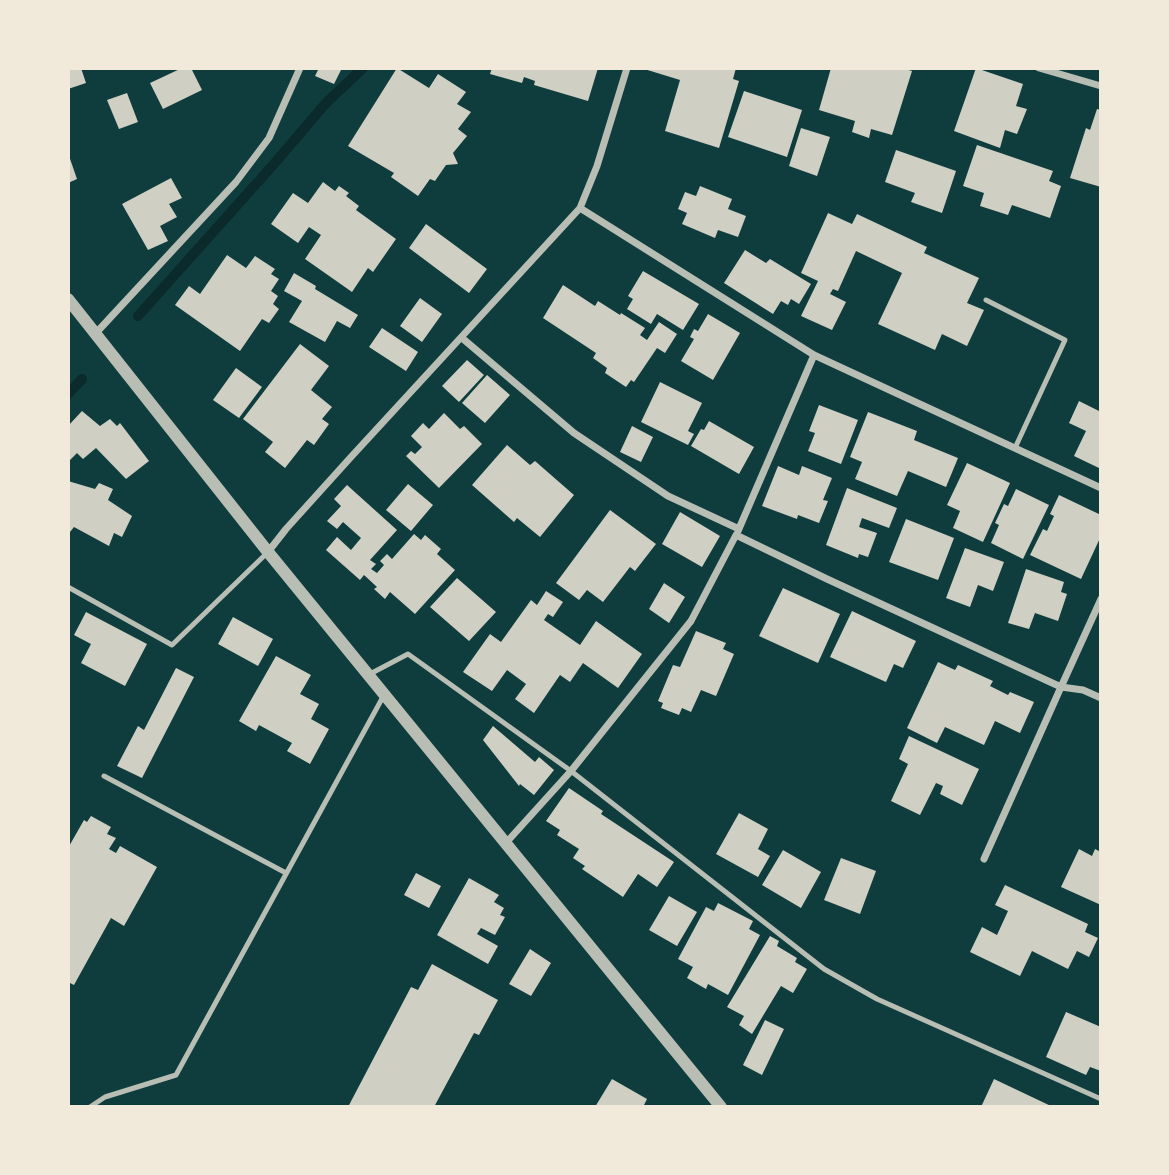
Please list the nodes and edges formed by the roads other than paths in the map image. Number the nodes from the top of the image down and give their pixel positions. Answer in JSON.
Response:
{"nodes":[{"id":1,"x":300,"y":68,"type":"edge"},
{"id":2,"x":627,"y":68,"type":"edge"},
{"id":3,"x":1039,"y":68,"type":"edge"},
{"id":4,"x":1101,"y":86,"type":"edge"},
{"id":5,"x":580,"y":208,"type":"junction"},
{"id":6,"x":68,"y":299,"type":"edge"},
{"id":7,"x":986,"y":300,"type":"dead end"},
{"id":8,"x":74,"y":315,"type":"edge"},
{"id":9,"x":96,"y":334,"type":"junction"},
{"id":10,"x":462,"y":338,"type":"junction"},
{"id":11,"x":814,"y":355,"type":"junction"},
{"id":12,"x":1015,"y":448,"type":"junction"},
{"id":13,"x":1101,"y":488,"type":"edge"},
{"id":14,"x":738,"y":532,"type":"junction"},
{"id":15,"x":268,"y":552,"type":"junction"},
{"id":16,"x":68,"y":587,"type":"edge"},
{"id":17,"x":1101,"y":599,"type":"edge"},
{"id":18,"x":368,"y":675,"type":"junction"},
{"id":19,"x":1061,"y":687,"type":"junction"},
{"id":20,"x":384,"y":695,"type":"junction"},
{"id":21,"x":1101,"y":698,"type":"edge"},
{"id":22,"x":571,"y":771,"type":"junction"},
{"id":23,"x":104,"y":776,"type":"dead end"},
{"id":24,"x":505,"y":844,"type":"junction"},
{"id":25,"x":984,"y":859,"type":"dead end"},
{"id":26,"x":286,"y":873,"type":"junction"},
{"id":27,"x":1101,"y":1099,"type":"edge"},
{"id":28,"x":90,"y":1107,"type":"edge"},
{"id":29,"x":721,"y":1107,"type":"edge"}],
"edges":[{"from":1,"to":9,"type":"street"},
{"from":2,"to":5,"type":"street"},
{"from":3,"to":4,"type":"street"},
{"from":5,"to":10,"type":"street"},
{"from":5,"to":11,"type":"street"},
{"from":6,"to":8,"type":"street"},
{"from":7,"to":12,"type":"lane"},
{"from":8,"to":9,"type":"street"},
{"from":9,"to":15,"type":"street"},
{"from":10,"to":14,"type":"street"},
{"from":10,"to":15,"type":"street"},
{"from":11,"to":12,"type":"street"},
{"from":11,"to":14,"type":"street"},
{"from":12,"to":13,"type":"street"},
{"from":14,"to":19,"type":"street"},
{"from":14,"to":22,"type":"street"},
{"from":15,"to":16,"type":"lane"},
{"from":15,"to":18,"type":"street"},
{"from":17,"to":19,"type":"street"},
{"from":18,"to":20,"type":"street"},
{"from":18,"to":22,"type":"lane"},
{"from":19,"to":21,"type":"street"},
{"from":19,"to":25,"type":"street"},
{"from":20,"to":24,"type":"street"},
{"from":20,"to":26,"type":"lane"},
{"from":22,"to":24,"type":"street"},
{"from":22,"to":27,"type":"lane"},
{"from":23,"to":26,"type":"lane"},
{"from":24,"to":29,"type":"street"},
{"from":26,"to":28,"type":"lane"}]}
